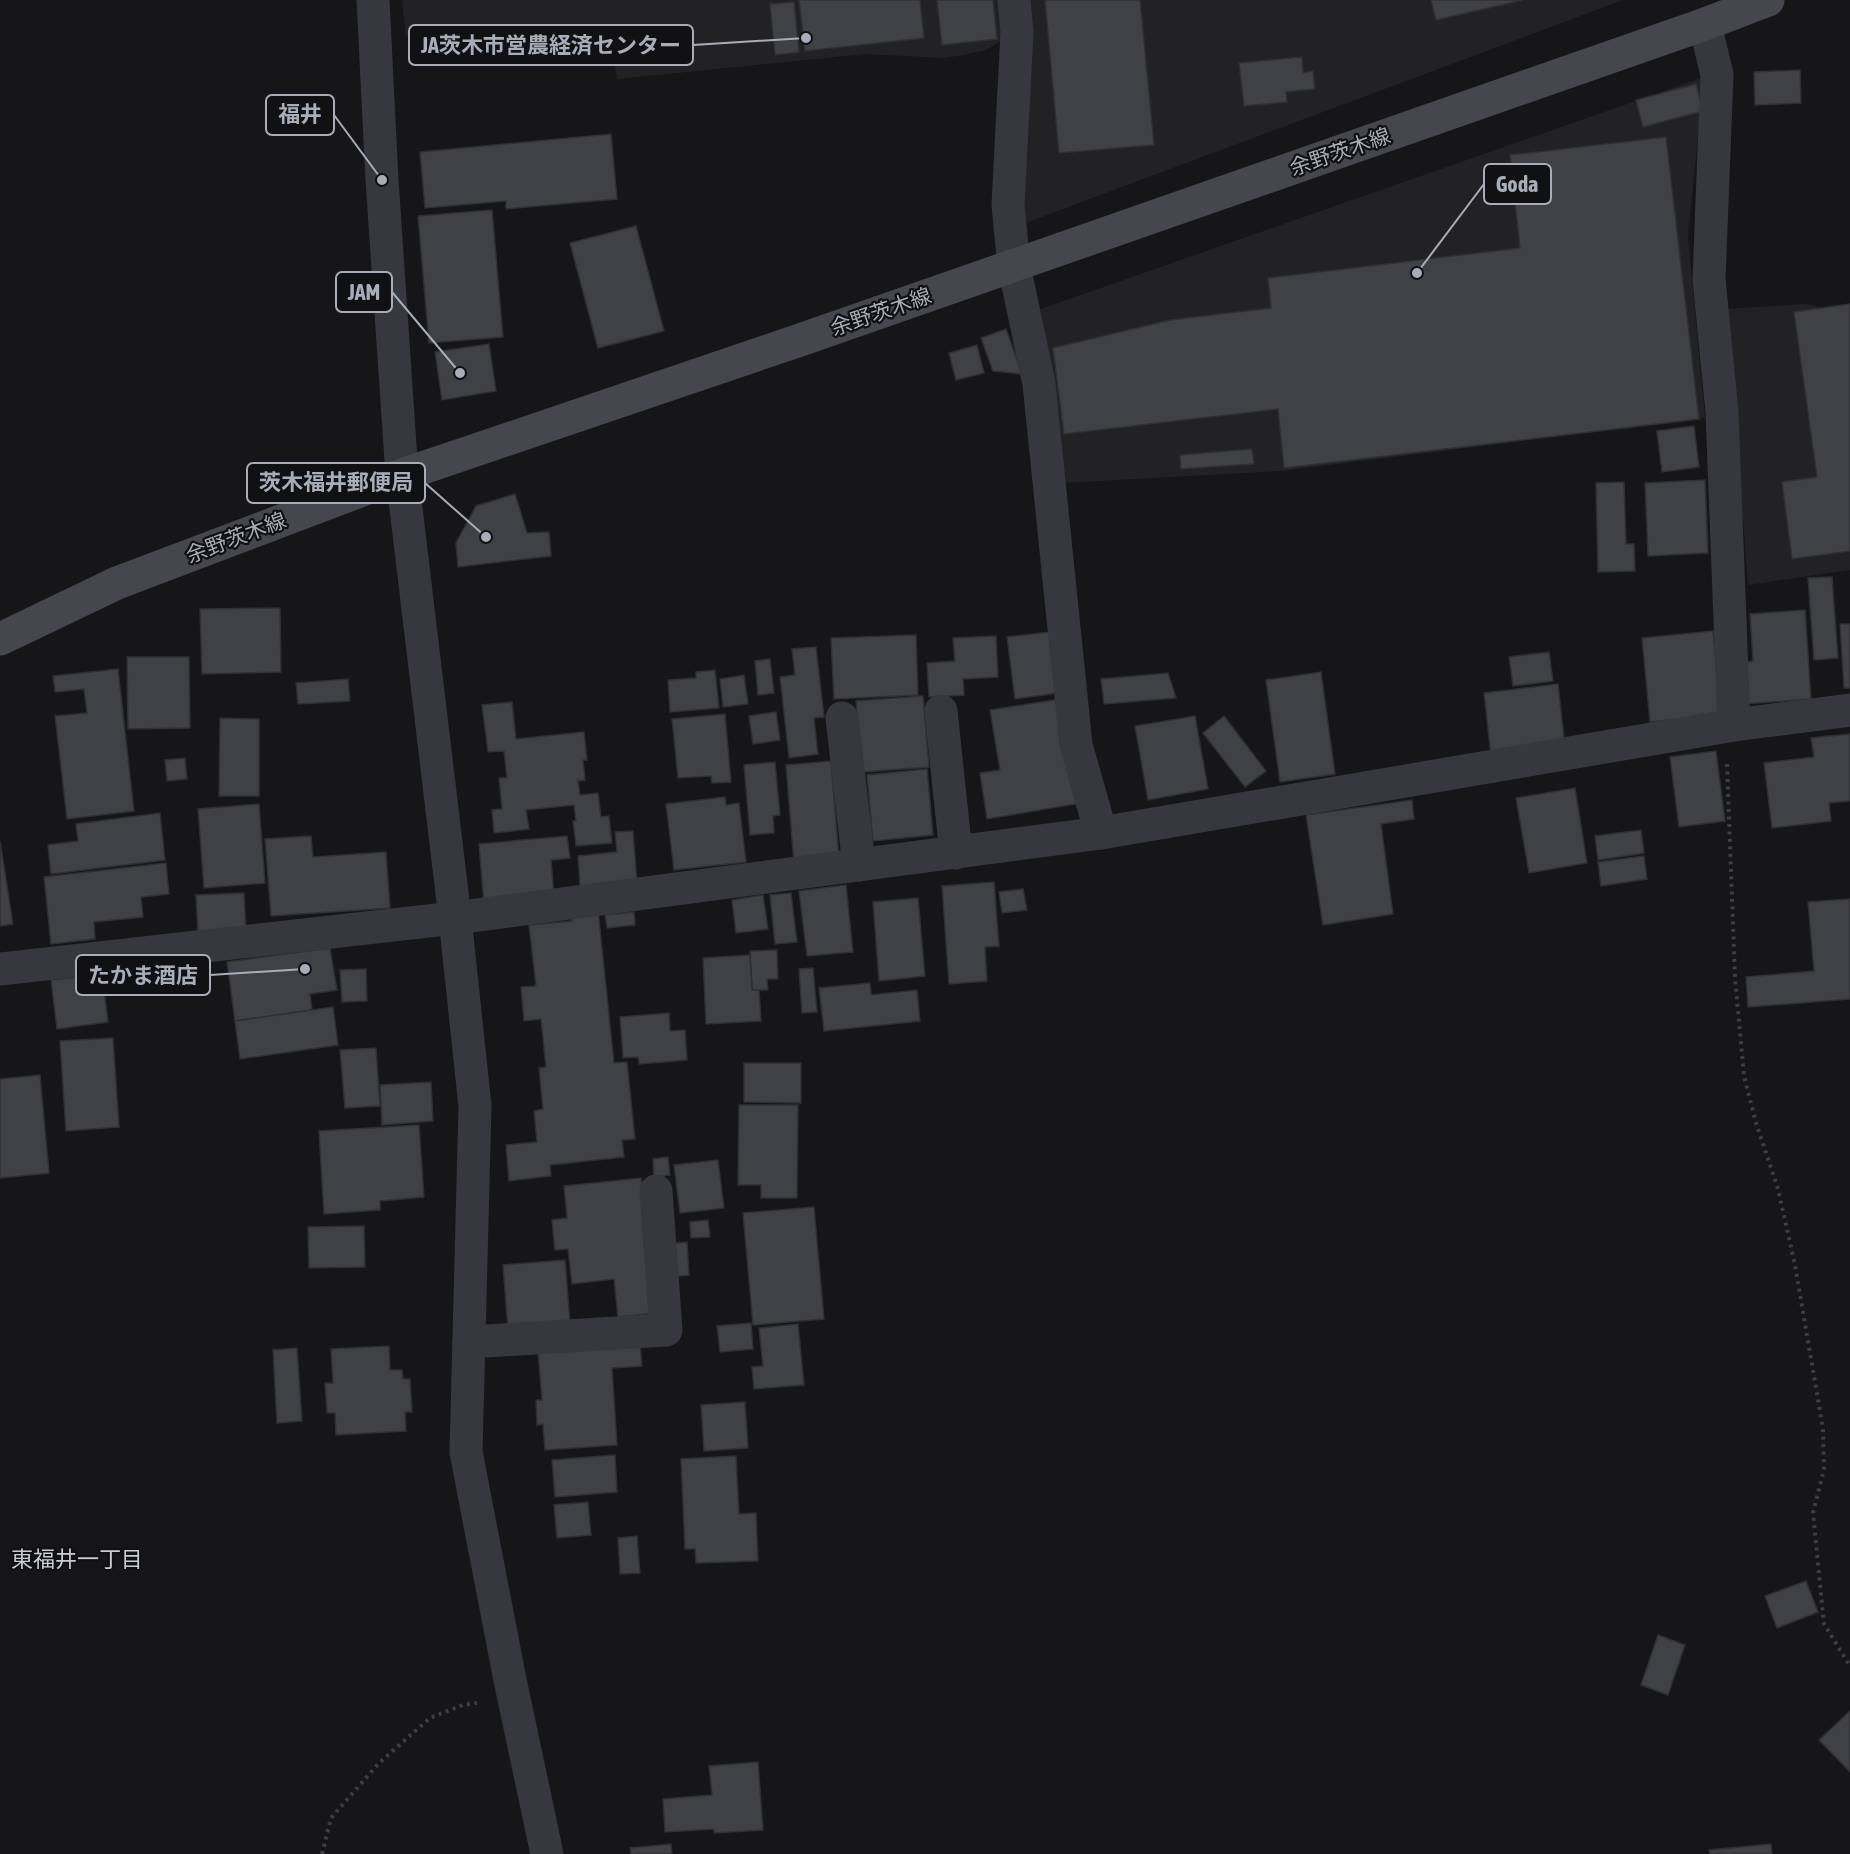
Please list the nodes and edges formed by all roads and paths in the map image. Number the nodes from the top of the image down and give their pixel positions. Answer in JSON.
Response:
{"nodes":[{"id":1,"x":373,"y":0,"type":"edge"},
{"id":2,"x":1014,"y":0,"type":"edge"},
{"id":3,"x":1755,"y":2,"type":"edge"},
{"id":4,"x":1705,"y":24,"type":"junction"},
{"id":5,"x":1014,"y":266,"type":"junction"},
{"id":6,"x":402,"y":475,"type":"junction"},
{"id":7,"x":0,"y":639,"type":"edge"},
{"id":8,"x":1850,"y":710,"type":"edge"},
{"id":9,"x":941,"y":711,"type":"dead end"},
{"id":10,"x":842,"y":718,"type":"dead end"},
{"id":11,"x":1730,"y":726,"type":"junction"},
{"id":12,"x":1101,"y":833,"type":"junction"},
{"id":13,"x":956,"y":853,"type":"junction"},
{"id":14,"x":859,"y":865,"type":"junction"},
{"id":15,"x":455,"y":918,"type":"junction"},
{"id":16,"x":0,"y":969,"type":"edge"},
{"id":17,"x":656,"y":1191,"type":"dead end"},
{"id":18,"x":469,"y":1342,"type":"junction"},
{"id":19,"x":1850,"y":1666,"type":"edge"},
{"id":20,"x":514,"y":1696,"type":"junction"},
{"id":21,"x":322,"y":1854,"type":"edge"},
{"id":22,"x":547,"y":1854,"type":"edge"}],
"edges":[{"from":1,"to":6,"type":"street"},
{"from":2,"to":5,"type":"street"},
{"from":3,"to":4,"type":"main road","name":"余野茨木線"},
{"from":4,"to":5,"type":"main road","name":"余野茨木線"},
{"from":4,"to":11,"type":"street"},
{"from":5,"to":6,"type":"main road","name":"余野茨木線"},
{"from":5,"to":12,"type":"street"},
{"from":6,"to":7,"type":"main road","name":"余野茨木線"},
{"from":6,"to":15,"type":"street"},
{"from":8,"to":11,"type":"street"},
{"from":9,"to":13,"type":"street"},
{"from":10,"to":14,"type":"street"},
{"from":11,"to":12,"type":"street"},
{"from":11,"to":19,"type":"path"},
{"from":12,"to":13,"type":"street"},
{"from":13,"to":14,"type":"street"},
{"from":14,"to":15,"type":"street"},
{"from":15,"to":16,"type":"street"},
{"from":15,"to":18,"type":"street"},
{"from":17,"to":18,"type":"street"},
{"from":18,"to":20,"type":"street"},
{"from":20,"to":21,"type":"path"},
{"from":20,"to":22,"type":"street"}]}
